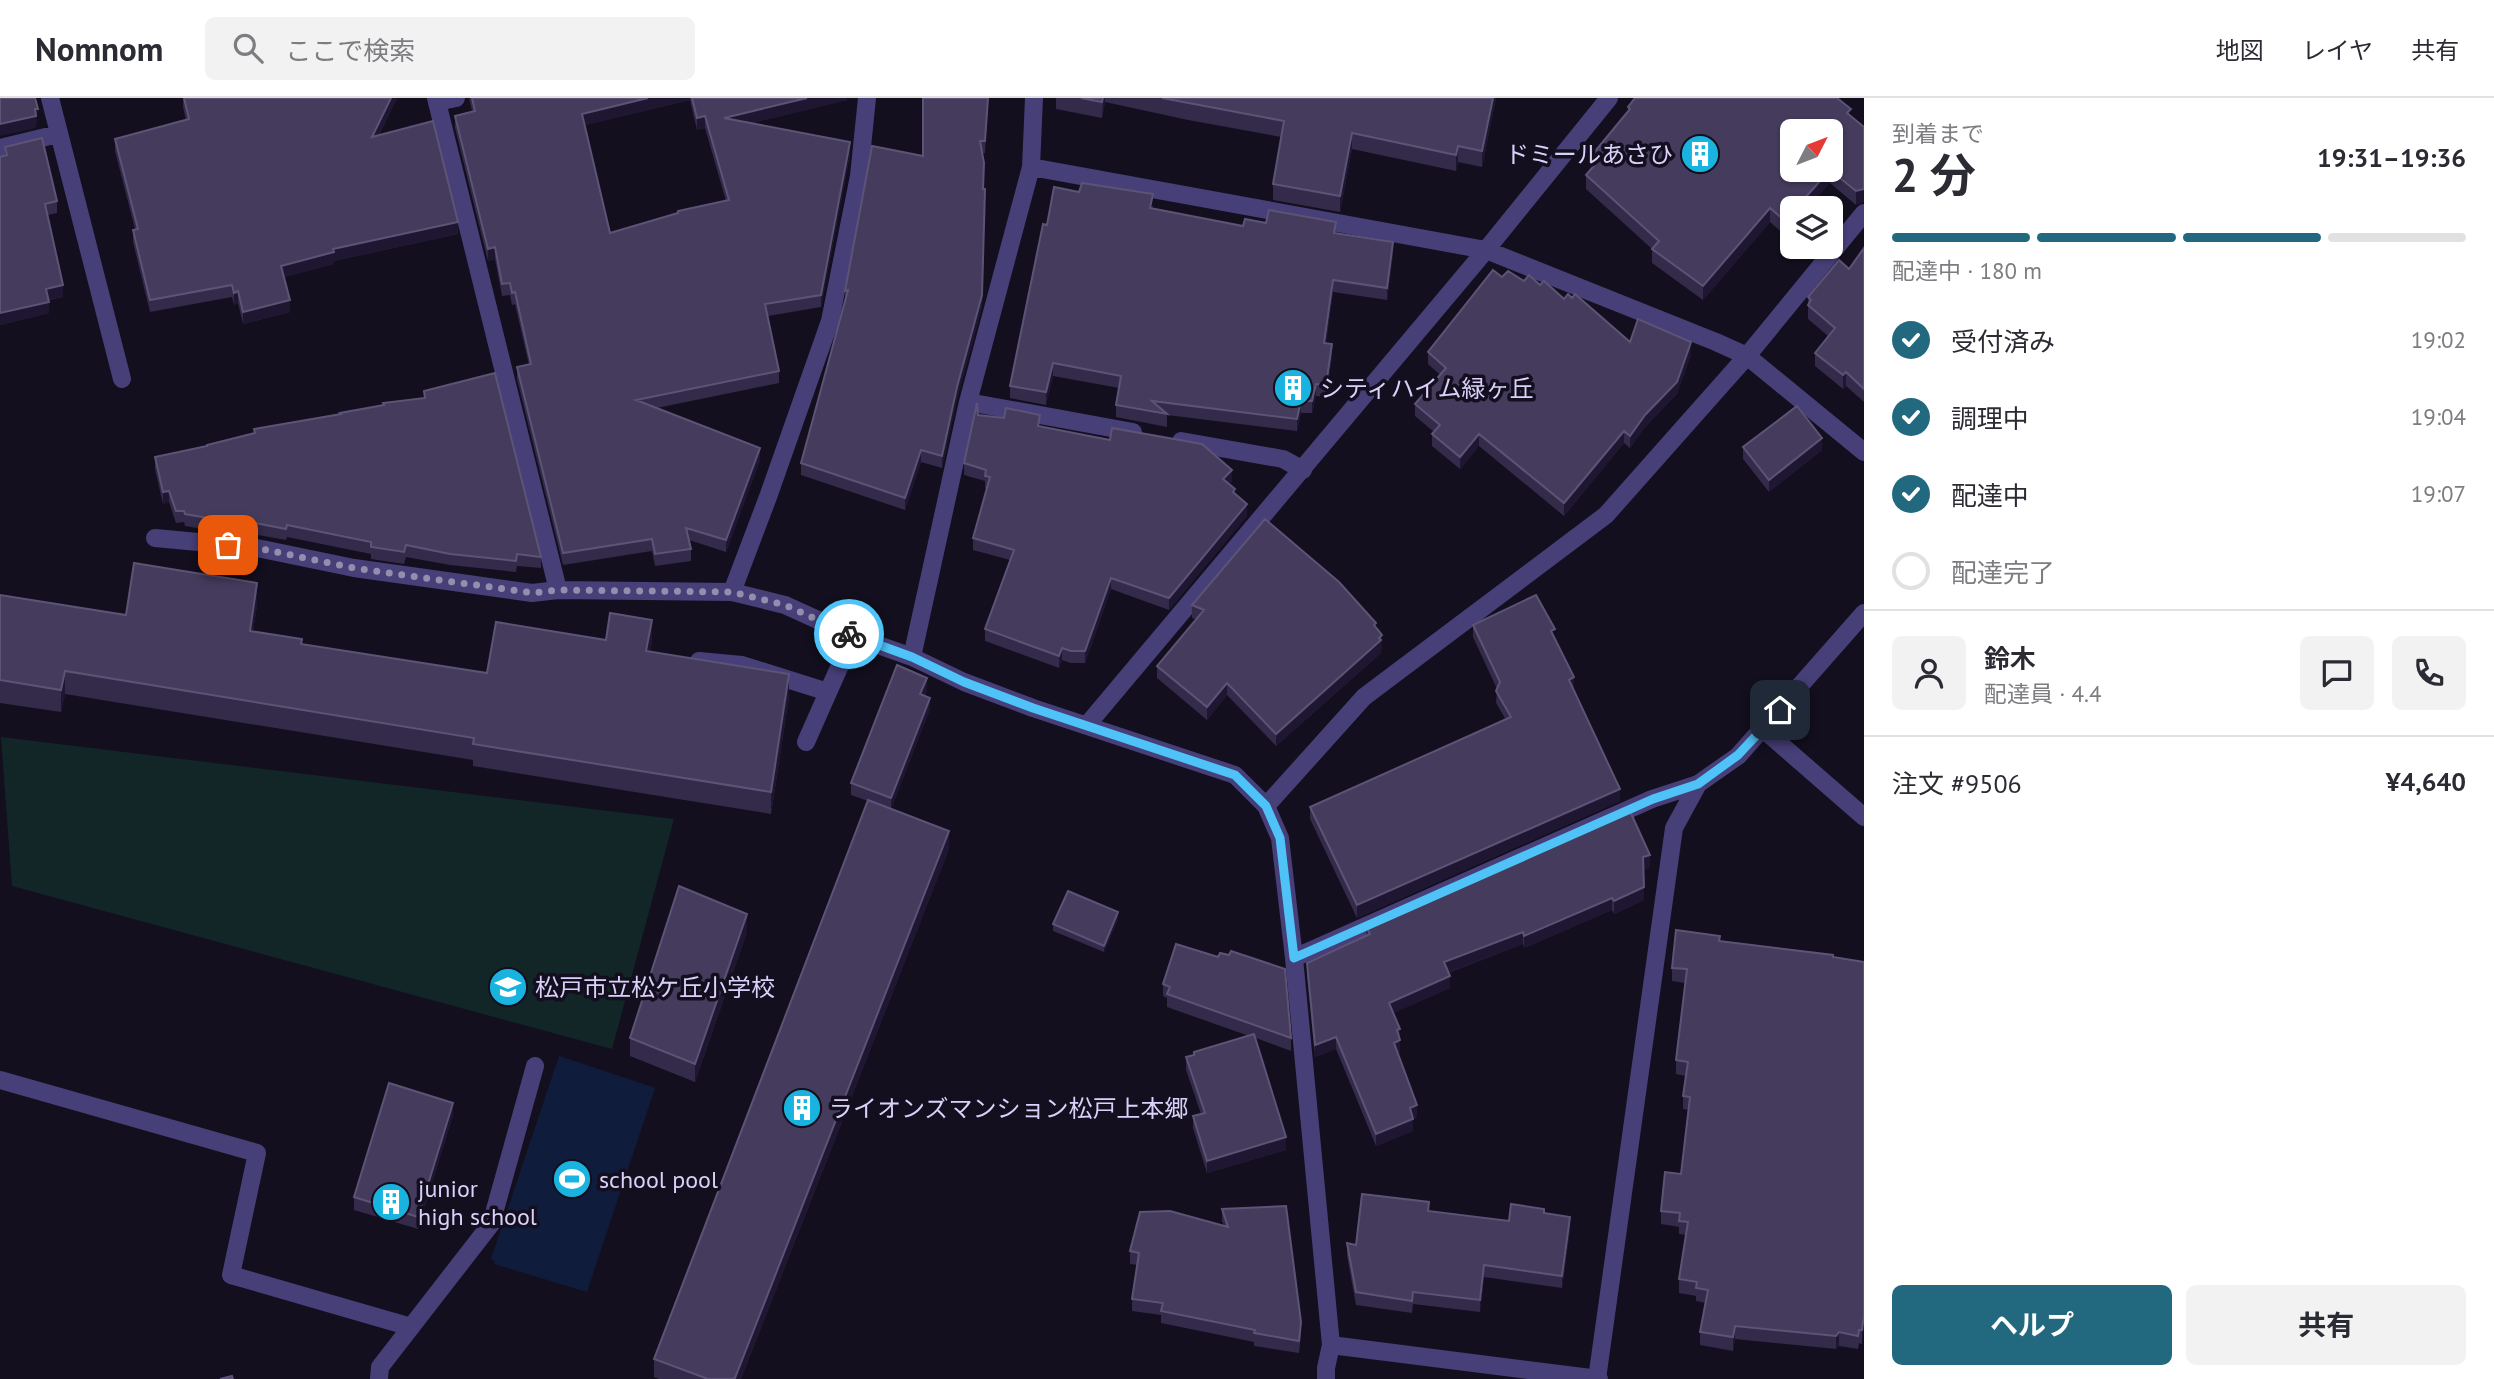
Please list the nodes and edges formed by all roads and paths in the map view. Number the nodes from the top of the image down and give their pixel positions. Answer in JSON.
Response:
{"nodes":[{"id":1,"x":50,"y":98,"type":"edge"},
{"id":2,"x":456,"y":98,"type":"edge"},
{"id":3,"x":867,"y":98,"type":"edge"},
{"id":4,"x":1034,"y":98,"type":"edge"},
{"id":5,"x":1609,"y":98,"type":"edge"},
{"id":6,"x":437,"y":100,"type":"edge"},
{"id":7,"x":58,"y":134,"type":"junction"},
{"id":8,"x":0,"y":148,"type":"edge"},
{"id":9,"x":1031,"y":167,"type":"junction"},
{"id":10,"x":1864,"y":213,"type":"edge"},
{"id":11,"x":1486,"y":250,"type":"junction"},
{"id":12,"x":1747,"y":356,"type":"junction"},
{"id":13,"x":122,"y":379,"type":"dead end"},
{"id":14,"x":968,"y":402,"type":"junction"},
{"id":15,"x":1864,"y":452,"type":"edge"},
{"id":16,"x":1303,"y":470,"type":"junction"},
{"id":17,"x":155,"y":538,"type":"dead end"},
{"id":18,"x":558,"y":590,"type":"junction"},
{"id":19,"x":732,"y":592,"type":"junction"},
{"id":20,"x":1864,"y":613,"type":"edge"},
{"id":21,"x":853,"y":636,"type":"junction"},
{"id":22,"x":912,"y":657,"type":"junction"},
{"id":23,"x":688,"y":660,"type":"edge"},
{"id":24,"x":828,"y":692,"type":"junction"},
{"id":25,"x":1087,"y":725,"type":"junction"},
{"id":26,"x":1763,"y":729,"type":"junction"},
{"id":27,"x":806,"y":742,"type":"dead end"},
{"id":28,"x":1698,"y":784,"type":"junction"},
{"id":29,"x":1266,"y":806,"type":"junction"},
{"id":30,"x":1864,"y":817,"type":"edge"},
{"id":31,"x":1294,"y":958,"type":"junction"},
{"id":32,"x":535,"y":1066,"type":"dead end"},
{"id":33,"x":0,"y":1080,"type":"edge"},
{"id":34,"x":411,"y":1327,"type":"junction"},
{"id":35,"x":1331,"y":1345,"type":"junction"},
{"id":36,"x":379,"y":1379,"type":"edge"},
{"id":37,"x":1326,"y":1379,"type":"edge"},
{"id":38,"x":1598,"y":1379,"type":"edge"}],
"edges":[{"from":1,"to":7,"type":"street"},
{"from":2,"to":6,"type":"street"},
{"from":3,"to":19,"type":"street"},
{"from":4,"to":9,"type":"street"},
{"from":5,"to":11,"type":"street"},
{"from":6,"to":18,"type":"street"},
{"from":7,"to":8,"type":"street"},
{"from":7,"to":13,"type":"street"},
{"from":9,"to":11,"type":"street"},
{"from":9,"to":14,"type":"street"},
{"from":10,"to":12,"type":"street"},
{"from":11,"to":12,"type":"street"},
{"from":11,"to":16,"type":"street"},
{"from":12,"to":15,"type":"street"},
{"from":12,"to":29,"type":"street"},
{"from":14,"to":16,"type":"street"},
{"from":14,"to":22,"type":"street"},
{"from":16,"to":25,"type":"street"},
{"from":17,"to":18,"type":"street"},
{"from":18,"to":19,"type":"street"},
{"from":19,"to":21,"type":"street"},
{"from":20,"to":26,"type":"street"},
{"from":21,"to":22,"type":"street"},
{"from":21,"to":24,"type":"street"},
{"from":22,"to":25,"type":"street"},
{"from":23,"to":24,"type":"street"},
{"from":24,"to":27,"type":"street"},
{"from":25,"to":29,"type":"street"},
{"from":26,"to":28,"type":"street"},
{"from":26,"to":30,"type":"street"},
{"from":28,"to":31,"type":"street"},
{"from":28,"to":38,"type":"street"},
{"from":29,"to":31,"type":"street"},
{"from":31,"to":35,"type":"street"},
{"from":32,"to":34,"type":"street"},
{"from":33,"to":34,"type":"street"},
{"from":34,"to":36,"type":"street"},
{"from":35,"to":37,"type":"street"},
{"from":35,"to":38,"type":"street"}]}
